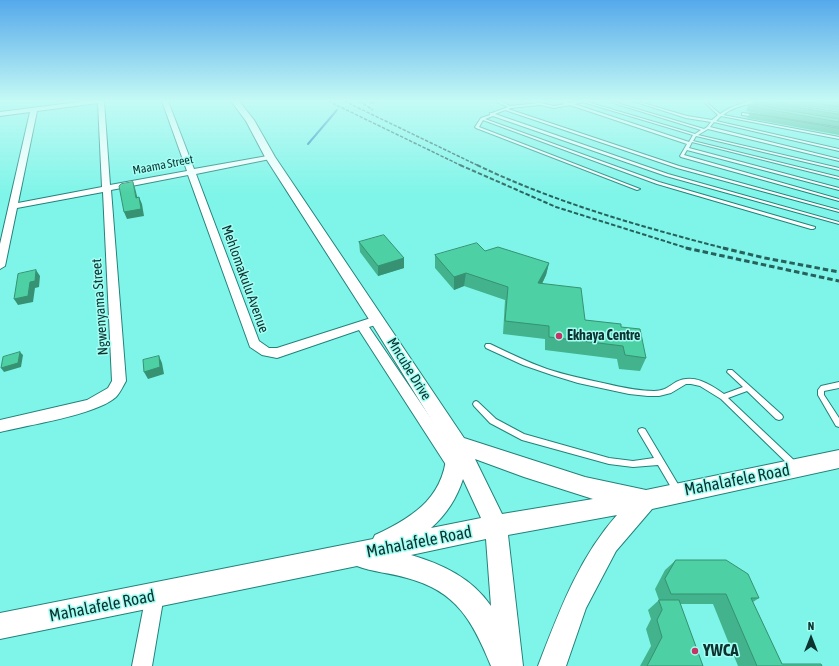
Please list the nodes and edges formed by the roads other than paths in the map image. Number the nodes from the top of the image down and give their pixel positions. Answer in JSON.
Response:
{"nodes":[{"id":1,"x":29,"y":132,"type":"edge"},
{"id":2,"x":103,"y":132,"type":"edge"},
{"id":3,"x":177,"y":132,"type":"edge"},
{"id":4,"x":257,"y":132,"type":"edge"},
{"id":5,"x":490,"y":132,"type":"edge"},
{"id":6,"x":516,"y":132,"type":"edge"},
{"id":7,"x":543,"y":132,"type":"edge"},
{"id":8,"x":573,"y":132,"type":"edge"},
{"id":9,"x":658,"y":132,"type":"edge"},
{"id":10,"x":685,"y":132,"type":"edge"},
{"id":11,"x":700,"y":132,"type":"edge"},
{"id":12,"x":719,"y":132,"type":"edge"},
{"id":13,"x":761,"y":132,"type":"edge"},
{"id":14,"x":809,"y":132,"type":"edge"},
{"id":15,"x":695,"y":135,"type":"junction"},
{"id":16,"x":839,"y":138,"type":"edge"},
{"id":17,"x":690,"y":142,"type":"junction"},
{"id":18,"x":687,"y":149,"type":"junction"},
{"id":19,"x":839,"y":150,"type":"edge"},
{"id":20,"x":270,"y":157,"type":"junction"},
{"id":21,"x":839,"y":160,"type":"edge"},
{"id":22,"x":839,"y":169,"type":"edge"},
{"id":23,"x":192,"y":172,"type":"junction"},
{"id":24,"x":839,"y":178,"type":"edge"},
{"id":25,"x":107,"y":188,"type":"junction"},
{"id":26,"x":638,"y":189,"type":"dead end"},
{"id":27,"x":839,"y":189,"type":"edge"},
{"id":28,"x":839,"y":200,"type":"edge"},
{"id":29,"x":14,"y":206,"type":"junction"},
{"id":30,"x":839,"y":211,"type":"edge"},
{"id":31,"x":839,"y":223,"type":"edge"},
{"id":32,"x":813,"y":228,"type":"dead end"},
{"id":33,"x":0,"y":266,"type":"edge"},
{"id":34,"x":378,"y":320,"type":"junction"},
{"id":35,"x":362,"y":325,"type":"junction"},
{"id":36,"x":488,"y":346,"type":"dead end"},
{"id":37,"x":730,"y":372,"type":"dead end"},
{"id":38,"x":839,"y":385,"type":"edge"},
{"id":39,"x":748,"y":388,"type":"junction"},
{"id":40,"x":723,"y":397,"type":"junction"},
{"id":41,"x":476,"y":404,"type":"dead end"},
{"id":42,"x":779,"y":417,"type":"dead end"},
{"id":43,"x":839,"y":424,"type":"edge"},
{"id":44,"x":0,"y":426,"type":"edge"},
{"id":45,"x":642,"y":431,"type":"dead end"},
{"id":46,"x":457,"y":444,"type":"junction"},
{"id":47,"x":839,"y":459,"type":"edge"},
{"id":48,"x":660,"y":461,"type":"junction"},
{"id":49,"x":456,"y":467,"type":"junction"},
{"id":50,"x":797,"y":468,"type":"junction"},
{"id":51,"x":679,"y":491,"type":"junction"},
{"id":52,"x":646,"y":500,"type":"junction"},
{"id":53,"x":496,"y":526,"type":"junction"},
{"id":54,"x":355,"y":555,"type":"junction"},
{"id":55,"x":155,"y":595,"type":"junction"},
{"id":56,"x":0,"y":626,"type":"edge"},
{"id":57,"x":142,"y":666,"type":"edge"},
{"id":58,"x":505,"y":666,"type":"edge"},
{"id":59,"x":509,"y":666,"type":"edge"},
{"id":60,"x":552,"y":666,"type":"edge"}],
"edges":[{"from":1,"to":29,"type":"street"},
{"from":2,"to":25,"type":"street","name":"Ngwenyama Street"},
{"from":3,"to":23,"type":"street","name":"Mehlomakulu Avenue"},
{"from":4,"to":20,"type":"main road","name":"Mncube Drive"},
{"from":5,"to":26,"type":"lane"},
{"from":6,"to":32,"type":"lane"},
{"from":7,"to":31,"type":"lane"},
{"from":8,"to":30,"type":"lane"},
{"from":9,"to":17,"type":"lane"},
{"from":10,"to":15,"type":"lane"},
{"from":11,"to":15,"type":"lane"},
{"from":12,"to":21,"type":"lane"},
{"from":13,"to":19,"type":"lane"},
{"from":14,"to":16,"type":"lane"},
{"from":15,"to":17,"type":"lane"},
{"from":15,"to":22,"type":"lane"},
{"from":17,"to":18,"type":"lane"},
{"from":17,"to":24,"type":"lane"},
{"from":18,"to":27,"type":"lane"},
{"from":18,"to":28,"type":"lane"},
{"from":20,"to":23,"type":"street","name":"Maama Street"},
{"from":20,"to":34,"type":"main road","name":"Mncube Drive"},
{"from":23,"to":25,"type":"street","name":"Maama Street"},
{"from":23,"to":35,"type":"street","name":"Mehlomakulu Avenue"},
{"from":25,"to":29,"type":"street","name":"Maama Street"},
{"from":25,"to":44,"type":"street","name":"Ngwenyama Street"},
{"from":29,"to":33,"type":"street"},
{"from":34,"to":35,"type":"street","name":"Mehlomakulu Avenue"},
{"from":34,"to":46,"type":"main road","name":"Mncube Drive"},
{"from":35,"to":49,"type":"street"},
{"from":36,"to":40,"type":"lane"},
{"from":37,"to":39,"type":"lane"},
{"from":38,"to":43,"type":"lane"},
{"from":39,"to":40,"type":"lane"},
{"from":39,"to":42,"type":"lane"},
{"from":40,"to":50,"type":"lane"},
{"from":41,"to":48,"type":"lane"},
{"from":45,"to":48,"type":"lane"},
{"from":46,"to":49,"type":"main road"},
{"from":46,"to":52,"type":"main road"},
{"from":46,"to":53,"type":"main road","name":"Mncube Drive"},
{"from":47,"to":50,"type":"main road","name":"Mahalafele Road"},
{"from":48,"to":51,"type":"lane"},
{"from":49,"to":54,"type":"main road"},
{"from":50,"to":51,"type":"main road","name":"Mahalafele Road"},
{"from":51,"to":52,"type":"main road","name":"Mahalafele Road"},
{"from":52,"to":53,"type":"main road","name":"Mahalafele Road"},
{"from":52,"to":60,"type":"main road"},
{"from":53,"to":54,"type":"main road","name":"Mahalafele Road"},
{"from":53,"to":59,"type":"main road","name":"Mncube Drive"},
{"from":54,"to":55,"type":"main road","name":"Mahalafele Road"},
{"from":54,"to":58,"type":"main road"},
{"from":55,"to":56,"type":"main road","name":"Mahalafele Road"},
{"from":55,"to":57,"type":"street"}]}
